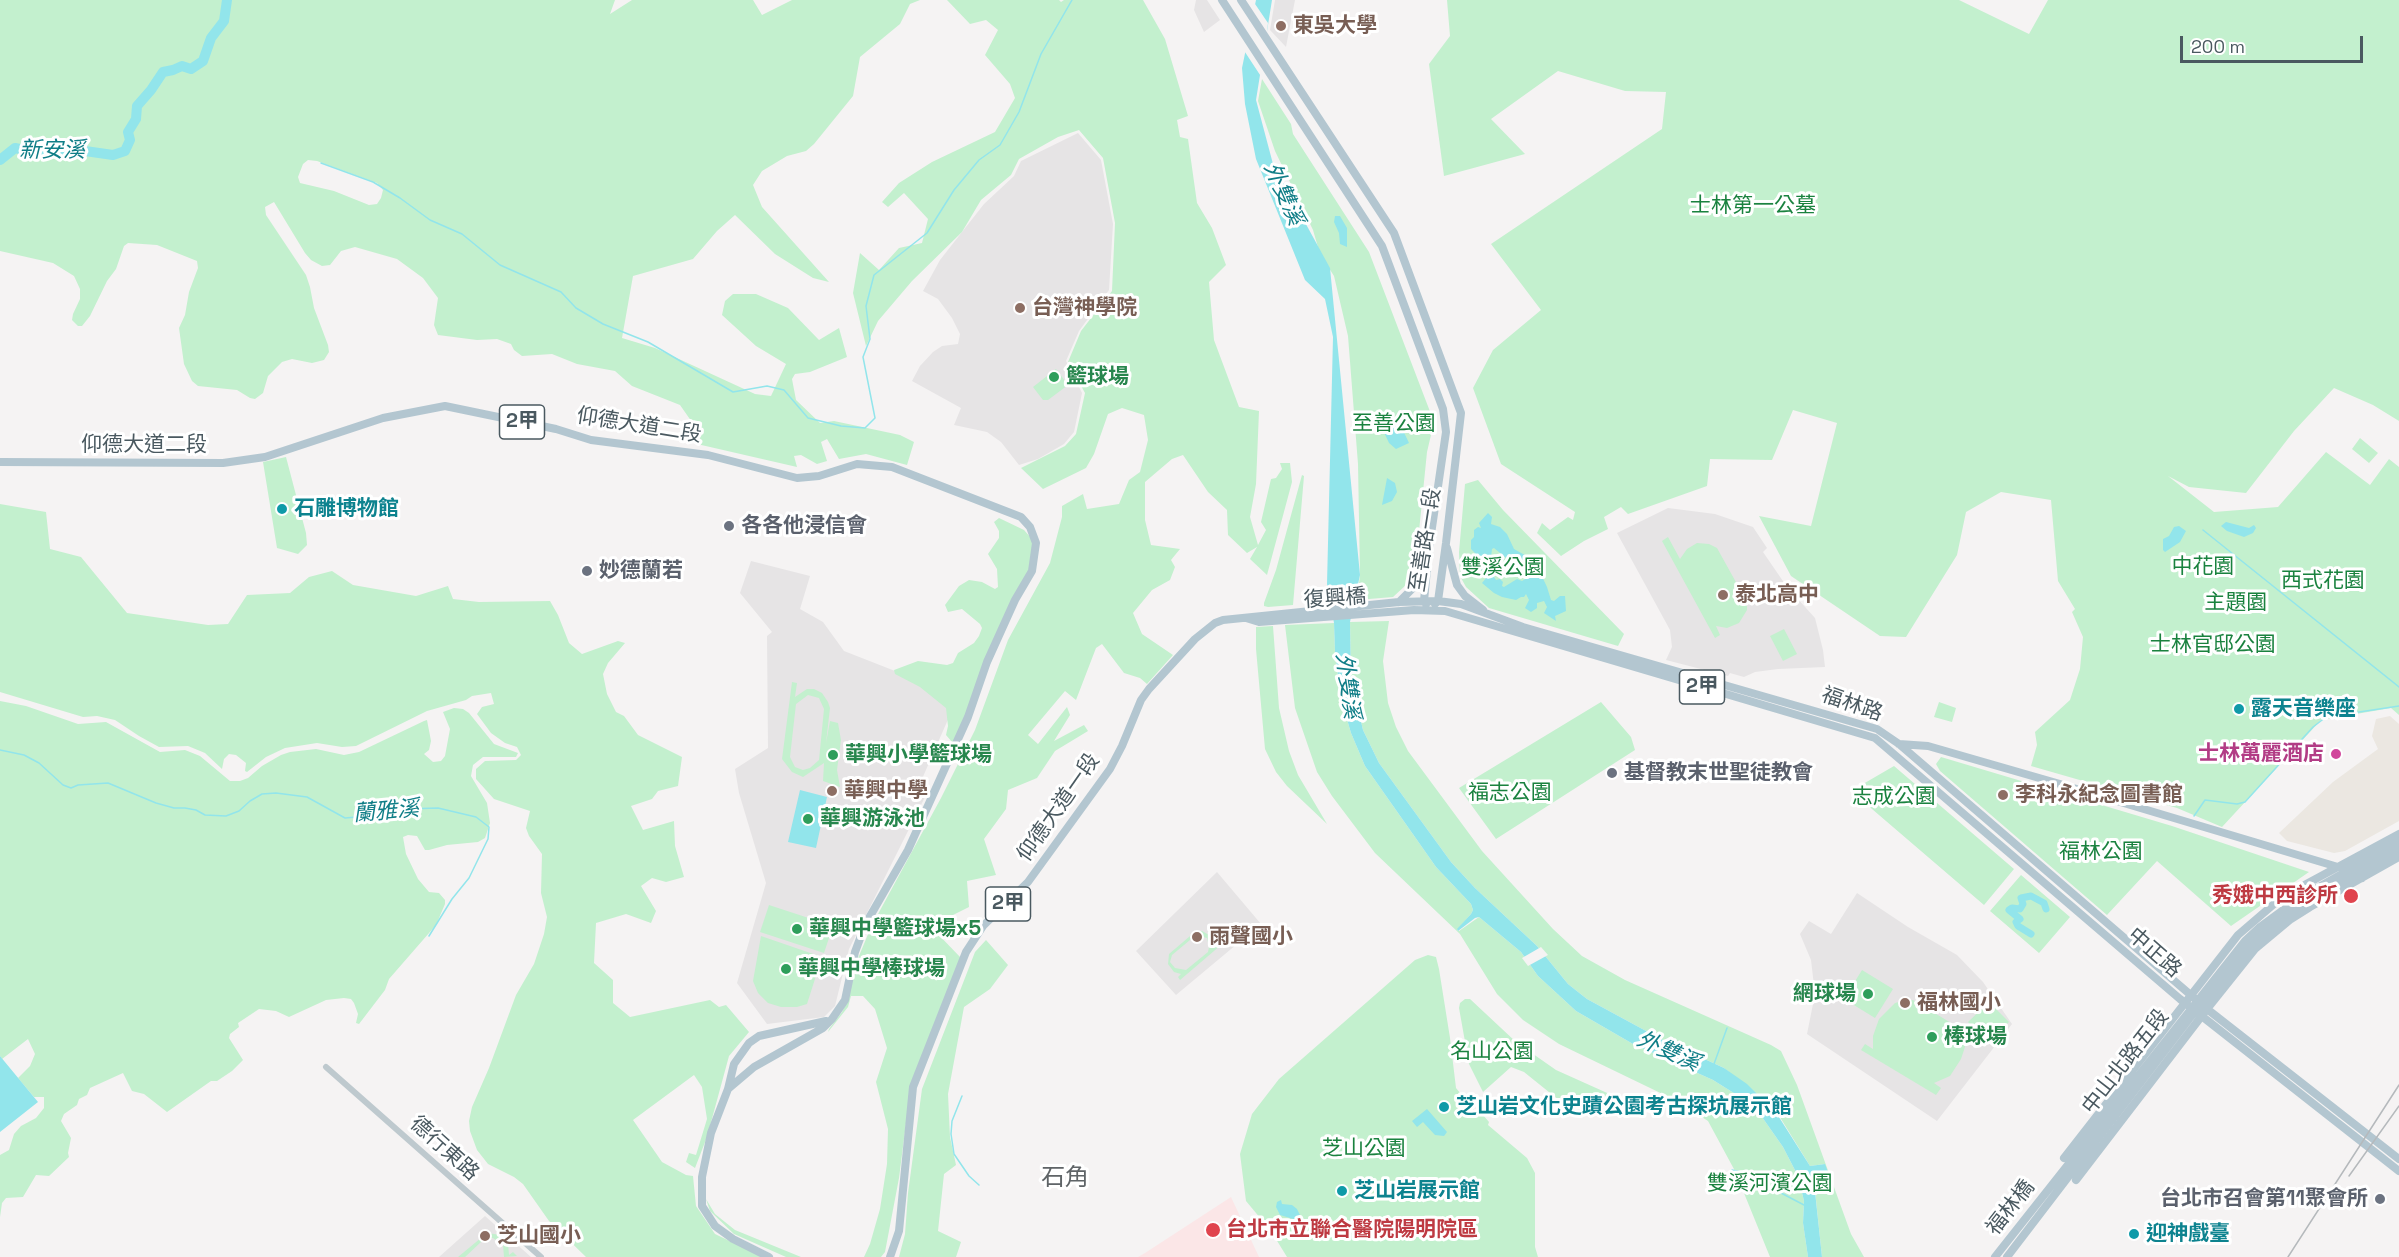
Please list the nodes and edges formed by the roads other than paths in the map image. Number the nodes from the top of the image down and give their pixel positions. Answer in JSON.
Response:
{"nodes":[{"id":1,"x":1222,"y":0,"type":"edge"},
{"id":2,"x":1241,"y":0,"type":"edge"},
{"id":3,"x":0,"y":462,"type":"edge"},
{"id":4,"x":1446,"y":543,"type":"junction"},
{"id":5,"x":1429,"y":548,"type":"junction"},
{"id":6,"x":1424,"y":601,"type":"junction"},
{"id":7,"x":1438,"y":601,"type":"junction"},
{"id":8,"x":1399,"y":602,"type":"junction"},
{"id":9,"x":1388,"y":609,"type":"junction"},
{"id":10,"x":1430,"y":610,"type":"junction"},
{"id":11,"x":1488,"y":615,"type":"junction"},
{"id":12,"x":1245,"y":618,"type":"joint"},
{"id":13,"x":1899,"y":744,"type":"junction"},
{"id":14,"x":1893,"y":752,"type":"junction"},
{"id":15,"x":2399,"y":834,"type":"edge"},
{"id":16,"x":2399,"y":842,"type":"edge"},
{"id":17,"x":2399,"y":849,"type":"edge"},
{"id":18,"x":2399,"y":857,"type":"edge"},
{"id":19,"x":2336,"y":867,"type":"junction"},
{"id":20,"x":2355,"y":874,"type":"junction"},
{"id":21,"x":2196,"y":1006,"type":"junction"},
{"id":22,"x":832,"y":1018,"type":"junction"},
{"id":23,"x":326,"y":1067,"type":"dead end"},
{"id":24,"x":728,"y":1089,"type":"junction"},
{"id":25,"x":2064,"y":1158,"type":"dead end"},
{"id":26,"x":2399,"y":1160,"type":"edge"},
{"id":27,"x":2399,"y":1171,"type":"edge"},
{"id":28,"x":2055,"y":1180,"type":"joint"},
{"id":29,"x":2076,"y":1180,"type":"dead end"},
{"id":30,"x":2062,"y":1187,"type":"joint"},
{"id":31,"x":541,"y":1257,"type":"edge"},
{"id":32,"x":769,"y":1257,"type":"edge"},
{"id":33,"x":890,"y":1257,"type":"edge"},
{"id":34,"x":1995,"y":1257,"type":"edge"},
{"id":35,"x":2007,"y":1257,"type":"edge"}],
"edges":[{"from":1,"to":5,"type":"main road","name":"至善路一段"},
{"from":2,"to":4,"type":"main road","name":"至善路一段"},
{"from":3,"to":22,"type":"main road","name":"仰德大道二段","number":"2甲"},
{"from":4,"to":7,"type":"main road","name":"至善路一段"},
{"from":4,"to":11,"type":"main road"},
{"from":5,"to":6,"type":"main road","name":"至善路一段"},
{"from":5,"to":8,"type":"main road"},
{"from":6,"to":7,"type":"main road","name":"福林路","number":"2甲"},
{"from":6,"to":8,"type":"main road","name":"福林路","number":"2甲"},
{"from":6,"to":10,"type":"main road","name":"至善路一段"},
{"from":7,"to":10,"type":"main road","name":"至善路一段"},
{"from":7,"to":11,"type":"main road","name":"福林路","number":"2甲"},
{"from":8,"to":9,"type":"main road","name":"福林路","number":"2甲"},
{"from":9,"to":10,"type":"main road","name":"福林路","number":"2甲"},
{"from":9,"to":12,"type":"main road","name":"復興橋","number":"2甲"},
{"from":10,"to":14,"type":"main road","name":"福林路","number":"2甲"},
{"from":11,"to":13,"type":"main road","name":"福林路","number":"2甲"},
{"from":12,"to":33,"type":"main road","name":"仰德大道一段","number":"2甲"},
{"from":13,"to":14,"type":"main road"},
{"from":13,"to":19,"type":"main road","name":"福林路","number":"2甲"},
{"from":13,"to":21,"type":"main road","name":"中正路"},
{"from":14,"to":21,"type":"main road","name":"中正路"},
{"from":15,"to":19,"type":"main road","name":"中山北路五段"},
{"from":16,"to":20,"type":"main road","name":"中山北路五段"},
{"from":17,"to":20,"type":"main road","name":"中山北路五段"},
{"from":18,"to":20,"type":"main road","name":"中山北路五段"},
{"from":19,"to":20,"type":"main road","number":"2甲"},
{"from":19,"to":21,"type":"main road","name":"中山北路五段"},
{"from":20,"to":21,"type":"main road","name":"中山北路五段"},
{"from":21,"to":25,"type":"main road","name":"中山北路五段"},
{"from":21,"to":26,"type":"main road","name":"中正路"},
{"from":21,"to":27,"type":"main road","name":"中正路"},
{"from":21,"to":28,"type":"main road","name":"中山北路五段"},
{"from":21,"to":29,"type":"main road","name":"中山北路五段"},
{"from":21,"to":30,"type":"main road","name":"中山北路五段"},
{"from":22,"to":24,"type":"main road","number":"2甲"},
{"from":22,"to":24,"type":"main road","number":"2甲"},
{"from":23,"to":31,"type":"street","name":"德行東路"},
{"from":24,"to":32,"type":"main road","number":"2甲"},
{"from":28,"to":34,"type":"main road","name":"福林橋"},
{"from":30,"to":35,"type":"main road","name":"福林橋"}]}
